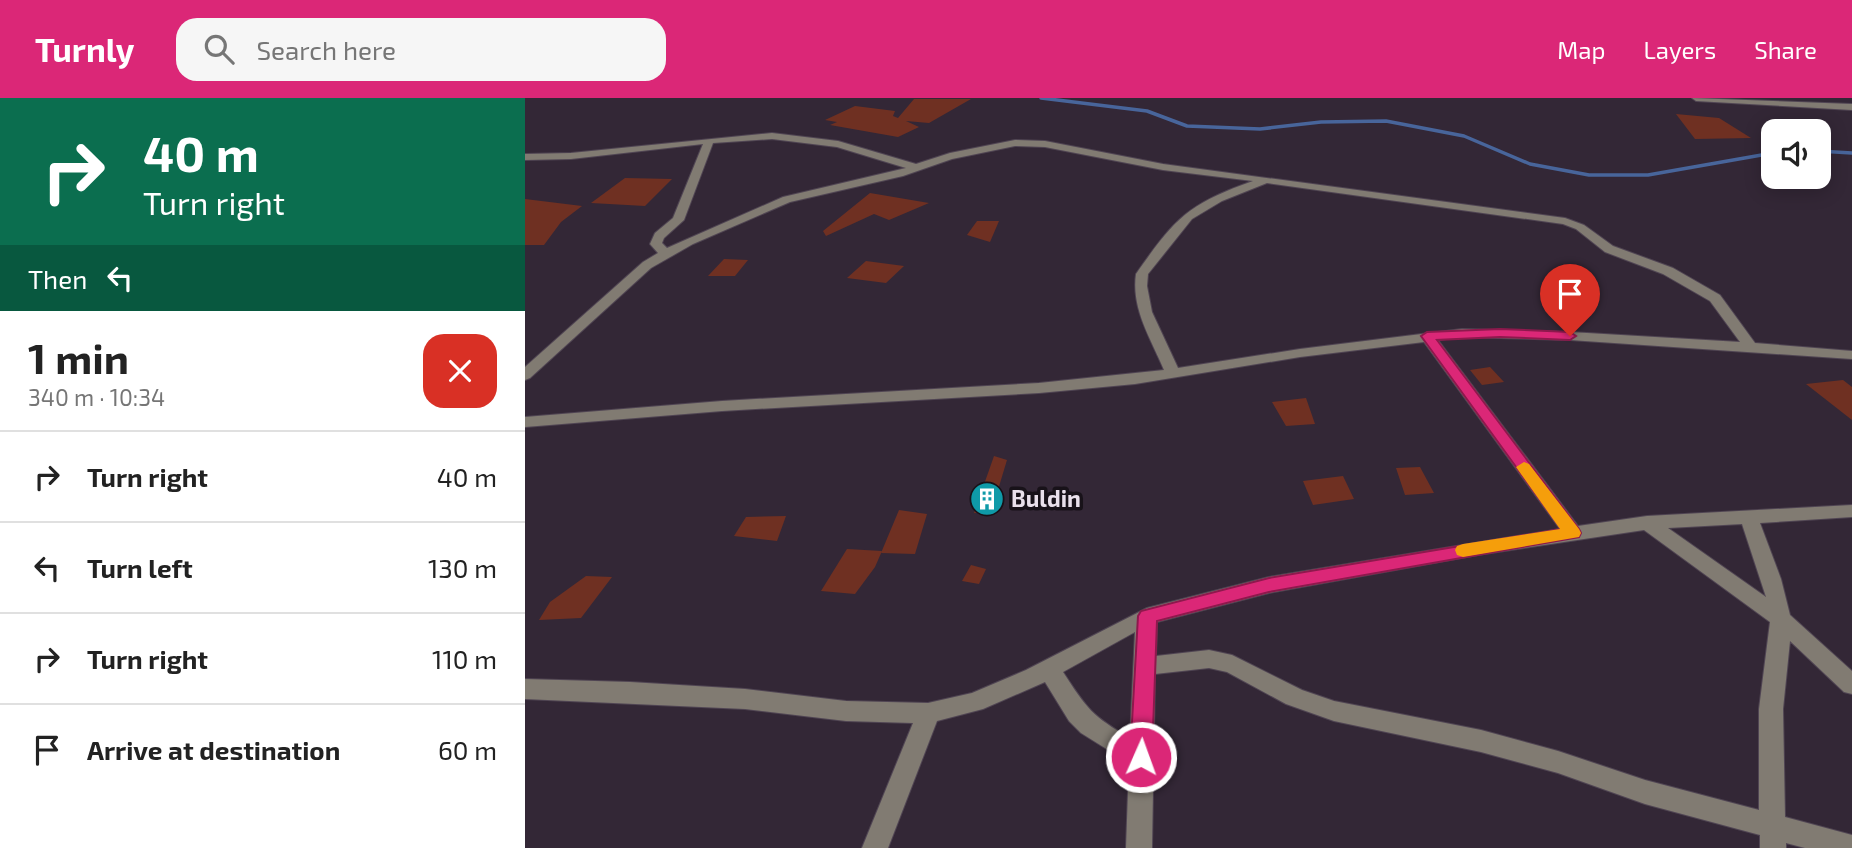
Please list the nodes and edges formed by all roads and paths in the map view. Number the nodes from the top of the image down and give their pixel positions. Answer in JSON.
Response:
{"nodes":[{"id":1,"x":1696,"y":98,"type":"edge"},
{"id":2,"x":1852,"y":107,"type":"edge"},
{"id":3,"x":709,"y":141,"type":"junction"},
{"id":4,"x":525,"y":157,"type":"edge"},
{"id":5,"x":917,"y":168,"type":"junction"},
{"id":6,"x":1267,"y":180,"type":"junction"},
{"id":7,"x":665,"y":253,"type":"junction"},
{"id":8,"x":1427,"y":336,"type":"junction"},
{"id":9,"x":1751,"y":348,"type":"junction"},
{"id":10,"x":1852,"y":355,"type":"edge"},
{"id":11,"x":1173,"y":373,"type":"junction"},
{"id":12,"x":525,"y":375,"type":"edge"},
{"id":13,"x":525,"y":422,"type":"edge"},
{"id":14,"x":1852,"y":511,"type":"edge"},
{"id":15,"x":1748,"y":516,"type":"junction"},
{"id":16,"x":1647,"y":523,"type":"junction"},
{"id":17,"x":1573,"y":533,"type":"junction"},
{"id":18,"x":1147,"y":616,"type":"junction"},
{"id":19,"x":1780,"y":618,"type":"junction"},
{"id":20,"x":1144,"y":666,"type":"junction"},
{"id":21,"x":1048,"y":668,"type":"junction"},
{"id":22,"x":1852,"y":685,"type":"edge"},
{"id":23,"x":525,"y":689,"type":"edge"},
{"id":24,"x":928,"y":713,"type":"junction"},
{"id":25,"x":1141,"y":757,"type":"junction"},
{"id":26,"x":1773,"y":837,"type":"edge"},
{"id":27,"x":875,"y":848,"type":"edge"},
{"id":28,"x":1139,"y":848,"type":"edge"},
{"id":29,"x":1852,"y":848,"type":"edge"}],
"edges":[{"from":1,"to":2,"type":"street"},
{"from":3,"to":4,"type":"street"},
{"from":3,"to":5,"type":"street"},
{"from":3,"to":7,"type":"street"},
{"from":5,"to":6,"type":"street"},
{"from":5,"to":7,"type":"street"},
{"from":6,"to":9,"type":"street"},
{"from":6,"to":11,"type":"street"},
{"from":7,"to":12,"type":"street"},
{"from":8,"to":9,"type":"street"},
{"from":8,"to":11,"type":"street"},
{"from":8,"to":17,"type":"street"},
{"from":9,"to":10,"type":"street"},
{"from":11,"to":13,"type":"street"},
{"from":14,"to":15,"type":"street"},
{"from":15,"to":16,"type":"street"},
{"from":15,"to":19,"type":"street"},
{"from":16,"to":17,"type":"street"},
{"from":16,"to":19,"type":"street"},
{"from":17,"to":18,"type":"street"},
{"from":18,"to":20,"type":"street"},
{"from":18,"to":21,"type":"street"},
{"from":19,"to":22,"type":"street"},
{"from":19,"to":26,"type":"street"},
{"from":20,"to":25,"type":"street"},
{"from":20,"to":26,"type":"street"},
{"from":21,"to":24,"type":"street"},
{"from":21,"to":25,"type":"street"},
{"from":23,"to":24,"type":"street"},
{"from":24,"to":27,"type":"street"},
{"from":25,"to":28,"type":"street"},
{"from":26,"to":29,"type":"street"}]}
